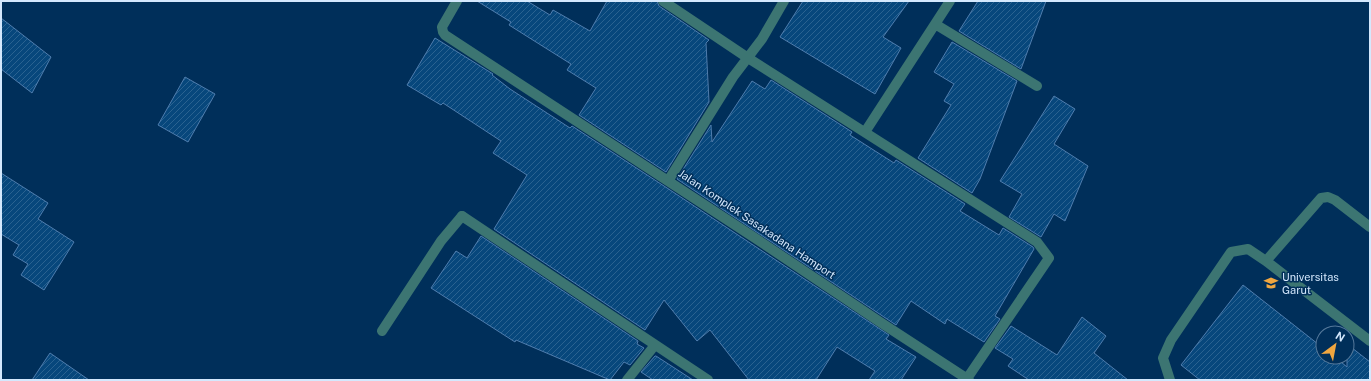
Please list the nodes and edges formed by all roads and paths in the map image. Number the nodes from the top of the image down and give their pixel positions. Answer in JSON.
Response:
{"nodes":[{"id":1,"x":457,"y":1,"type":"edge"},
{"id":2,"x":663,"y":1,"type":"edge"},
{"id":3,"x":784,"y":1,"type":"edge"},
{"id":4,"x":950,"y":1,"type":"edge"},
{"id":5,"x":935,"y":24,"type":"junction"},
{"id":6,"x":748,"y":58,"type":"junction"},
{"id":7,"x":1037,"y":86,"type":"dead end"},
{"id":8,"x":865,"y":132,"type":"junction"},
{"id":9,"x":668,"y":181,"type":"junction"},
{"id":10,"x":1370,"y":227,"type":"edge"},
{"id":11,"x":1266,"y":261,"type":"junction"},
{"id":12,"x":382,"y":331,"type":"dead end"},
{"id":13,"x":1370,"y":341,"type":"edge"},
{"id":14,"x":655,"y":345,"type":"junction"},
{"id":15,"x":627,"y":380,"type":"edge"},
{"id":16,"x":708,"y":380,"type":"edge"},
{"id":17,"x":967,"y":380,"type":"edge"},
{"id":18,"x":1170,"y":380,"type":"edge"}],
"edges":[{"from":1,"to":9,"type":"street"},
{"from":2,"to":6,"type":"street"},
{"from":3,"to":6,"type":"street","name":"Jalan Komplek Sasakadana Hamport"},
{"from":4,"to":5,"type":"street"},
{"from":5,"to":7,"type":"street"},
{"from":5,"to":8,"type":"street"},
{"from":6,"to":8,"type":"street"},
{"from":6,"to":9,"type":"street","name":"Jalan Komplek Sasakadana Hamport"},
{"from":8,"to":17,"type":"street"},
{"from":9,"to":17,"type":"street","name":"Jalan Komplek Sasakadana Hamport"},
{"from":10,"to":11,"type":"street"},
{"from":11,"to":13,"type":"street"},
{"from":11,"to":18,"type":"street"},
{"from":12,"to":14,"type":"street"},
{"from":14,"to":15,"type":"street"},
{"from":14,"to":16,"type":"street"}]}
